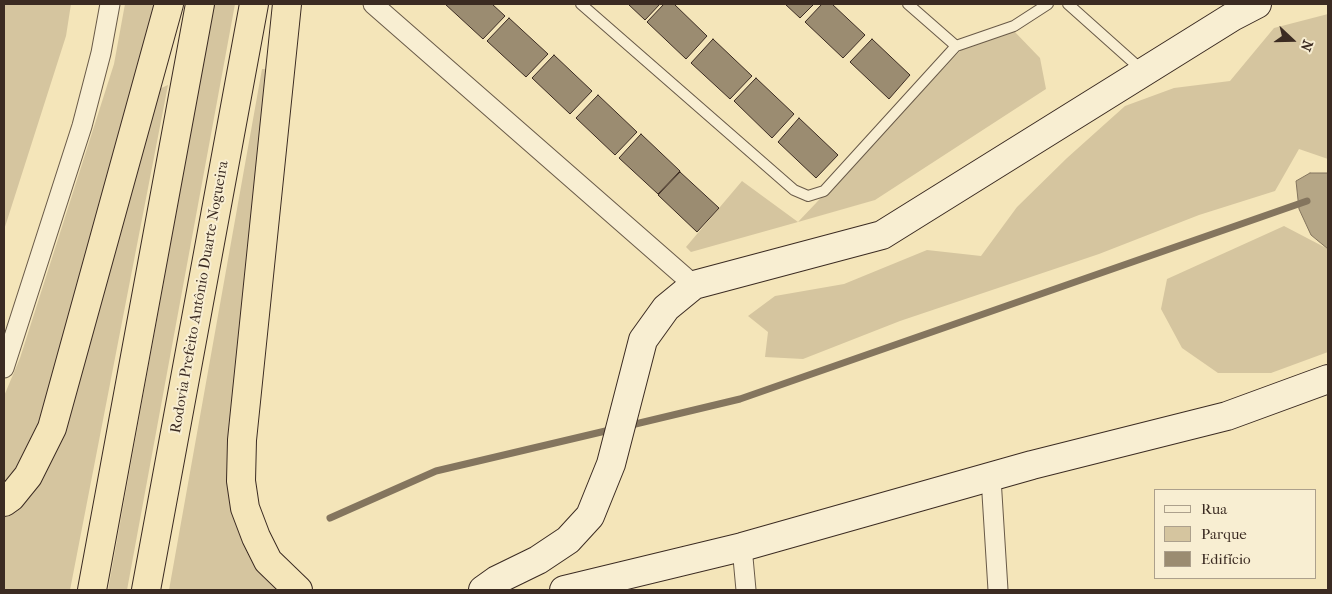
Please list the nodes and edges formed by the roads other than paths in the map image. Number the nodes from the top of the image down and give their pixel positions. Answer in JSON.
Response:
{"nodes":[{"id":1,"x":110,"y":4,"type":"edge"},
{"id":2,"x":169,"y":4,"type":"edge"},
{"id":3,"x":200,"y":4,"type":"edge"},
{"id":4,"x":254,"y":4,"type":"edge"},
{"id":5,"x":287,"y":4,"type":"edge"},
{"id":6,"x":373,"y":4,"type":"edge"},
{"id":7,"x":581,"y":4,"type":"edge"},
{"id":8,"x":908,"y":4,"type":"edge"},
{"id":9,"x":1048,"y":4,"type":"edge"},
{"id":10,"x":1068,"y":4,"type":"edge"},
{"id":11,"x":1258,"y":4,"type":"edge"},
{"id":12,"x":956,"y":46,"type":"junction"},
{"id":13,"x":1144,"y":72,"type":"junction"},
{"id":14,"x":694,"y":285,"type":"junction"},
{"id":15,"x":4,"y":368,"type":"edge"},
{"id":16,"x":1328,"y":379,"type":"edge"},
{"id":17,"x":991,"y":478,"type":"junction"},
{"id":18,"x":4,"y":502,"type":"edge"},
{"id":19,"x":742,"y":546,"type":"junction"},
{"id":20,"x":92,"y":590,"type":"edge"},
{"id":21,"x":146,"y":590,"type":"edge"},
{"id":22,"x":298,"y":590,"type":"edge"},
{"id":23,"x":483,"y":590,"type":"edge"},
{"id":24,"x":564,"y":590,"type":"edge"},
{"id":25,"x":746,"y":590,"type":"edge"},
{"id":26,"x":998,"y":590,"type":"edge"}],
"edges":[{"from":1,"to":15,"type":"street"},
{"from":2,"to":18,"type":"highway"},
{"from":3,"to":20,"type":"highway"},
{"from":4,"to":21,"type":"highway","name":"Rodovia Prefeito Antônio Duarte Nogueira"},
{"from":5,"to":22,"type":"highway"},
{"from":6,"to":14,"type":"street"},
{"from":7,"to":12,"type":"lane"},
{"from":8,"to":12,"type":"lane"},
{"from":9,"to":12,"type":"lane"},
{"from":10,"to":13,"type":"lane"},
{"from":11,"to":13,"type":"main road"},
{"from":13,"to":14,"type":"main road"},
{"from":14,"to":23,"type":"main road"},
{"from":16,"to":17,"type":"main road"},
{"from":17,"to":19,"type":"main road"},
{"from":17,"to":26,"type":"street"},
{"from":19,"to":24,"type":"main road"},
{"from":19,"to":25,"type":"street"}]}
